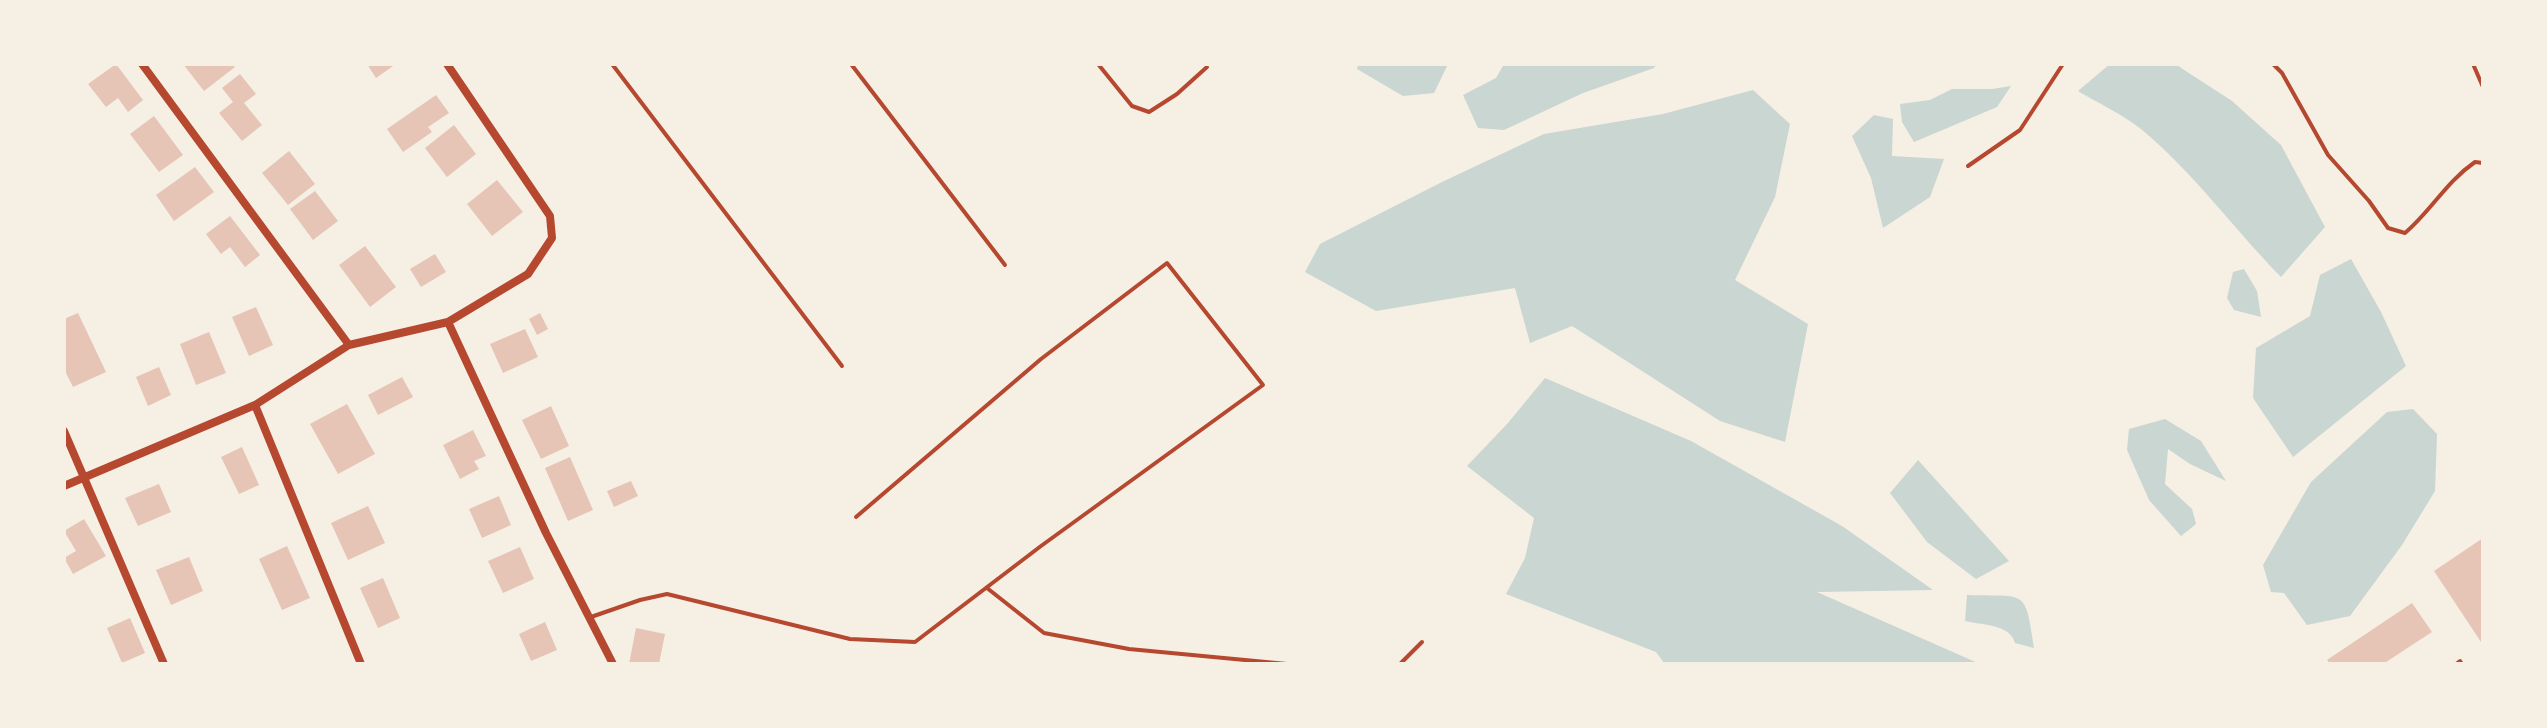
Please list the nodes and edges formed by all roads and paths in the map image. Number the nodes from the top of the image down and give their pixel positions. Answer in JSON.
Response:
{"nodes":[{"id":1,"x":142,"y":64,"type":"edge"},
{"id":2,"x":447,"y":64,"type":"edge"},
{"id":3,"x":612,"y":64,"type":"edge"},
{"id":4,"x":851,"y":64,"type":"edge"},
{"id":5,"x":1098,"y":64,"type":"edge"},
{"id":6,"x":2063,"y":64,"type":"edge"},
{"id":7,"x":2273,"y":64,"type":"edge"},
{"id":8,"x":2473,"y":64,"type":"edge"},
{"id":9,"x":1207,"y":67,"type":"dead end"},
{"id":10,"x":2483,"y":87,"type":"edge"},
{"id":11,"x":2483,"y":163,"type":"edge"},
{"id":12,"x":1968,"y":166,"type":"dead end"},
{"id":13,"x":1005,"y":265,"type":"dead end"},
{"id":14,"x":448,"y":322,"type":"junction"},
{"id":15,"x":349,"y":345,"type":"junction"},
{"id":16,"x":842,"y":366,"type":"dead end"},
{"id":17,"x":255,"y":405,"type":"junction"},
{"id":18,"x":64,"y":431,"type":"edge"},
{"id":19,"x":85,"y":477,"type":"junction"},
{"id":20,"x":64,"y":486,"type":"edge"},
{"id":21,"x":856,"y":517,"type":"dead end"},
{"id":22,"x":987,"y":588,"type":"junction"},
{"id":23,"x":589,"y":618,"type":"junction"},
{"id":24,"x":1422,"y":642,"type":"dead end"},
{"id":25,"x":164,"y":664,"type":"edge"},
{"id":26,"x":361,"y":664,"type":"edge"},
{"id":27,"x":613,"y":664,"type":"edge"},
{"id":28,"x":1287,"y":664,"type":"edge"},
{"id":29,"x":1400,"y":664,"type":"edge"}],
"edges":[{"from":1,"to":15,"type":"street"},
{"from":2,"to":14,"type":"street"},
{"from":3,"to":16,"type":"lane"},
{"from":4,"to":13,"type":"lane"},
{"from":5,"to":9,"type":"lane"},
{"from":6,"to":12,"type":"lane"},
{"from":7,"to":11,"type":"lane"},
{"from":8,"to":10,"type":"lane"},
{"from":14,"to":15,"type":"street"},
{"from":14,"to":23,"type":"street"},
{"from":15,"to":17,"type":"street"},
{"from":17,"to":19,"type":"street"},
{"from":17,"to":26,"type":"street"},
{"from":18,"to":19,"type":"street"},
{"from":19,"to":20,"type":"street"},
{"from":19,"to":25,"type":"street"},
{"from":21,"to":22,"type":"lane"},
{"from":22,"to":23,"type":"lane"},
{"from":22,"to":28,"type":"lane"},
{"from":23,"to":27,"type":"street"},
{"from":24,"to":29,"type":"lane"}]}
